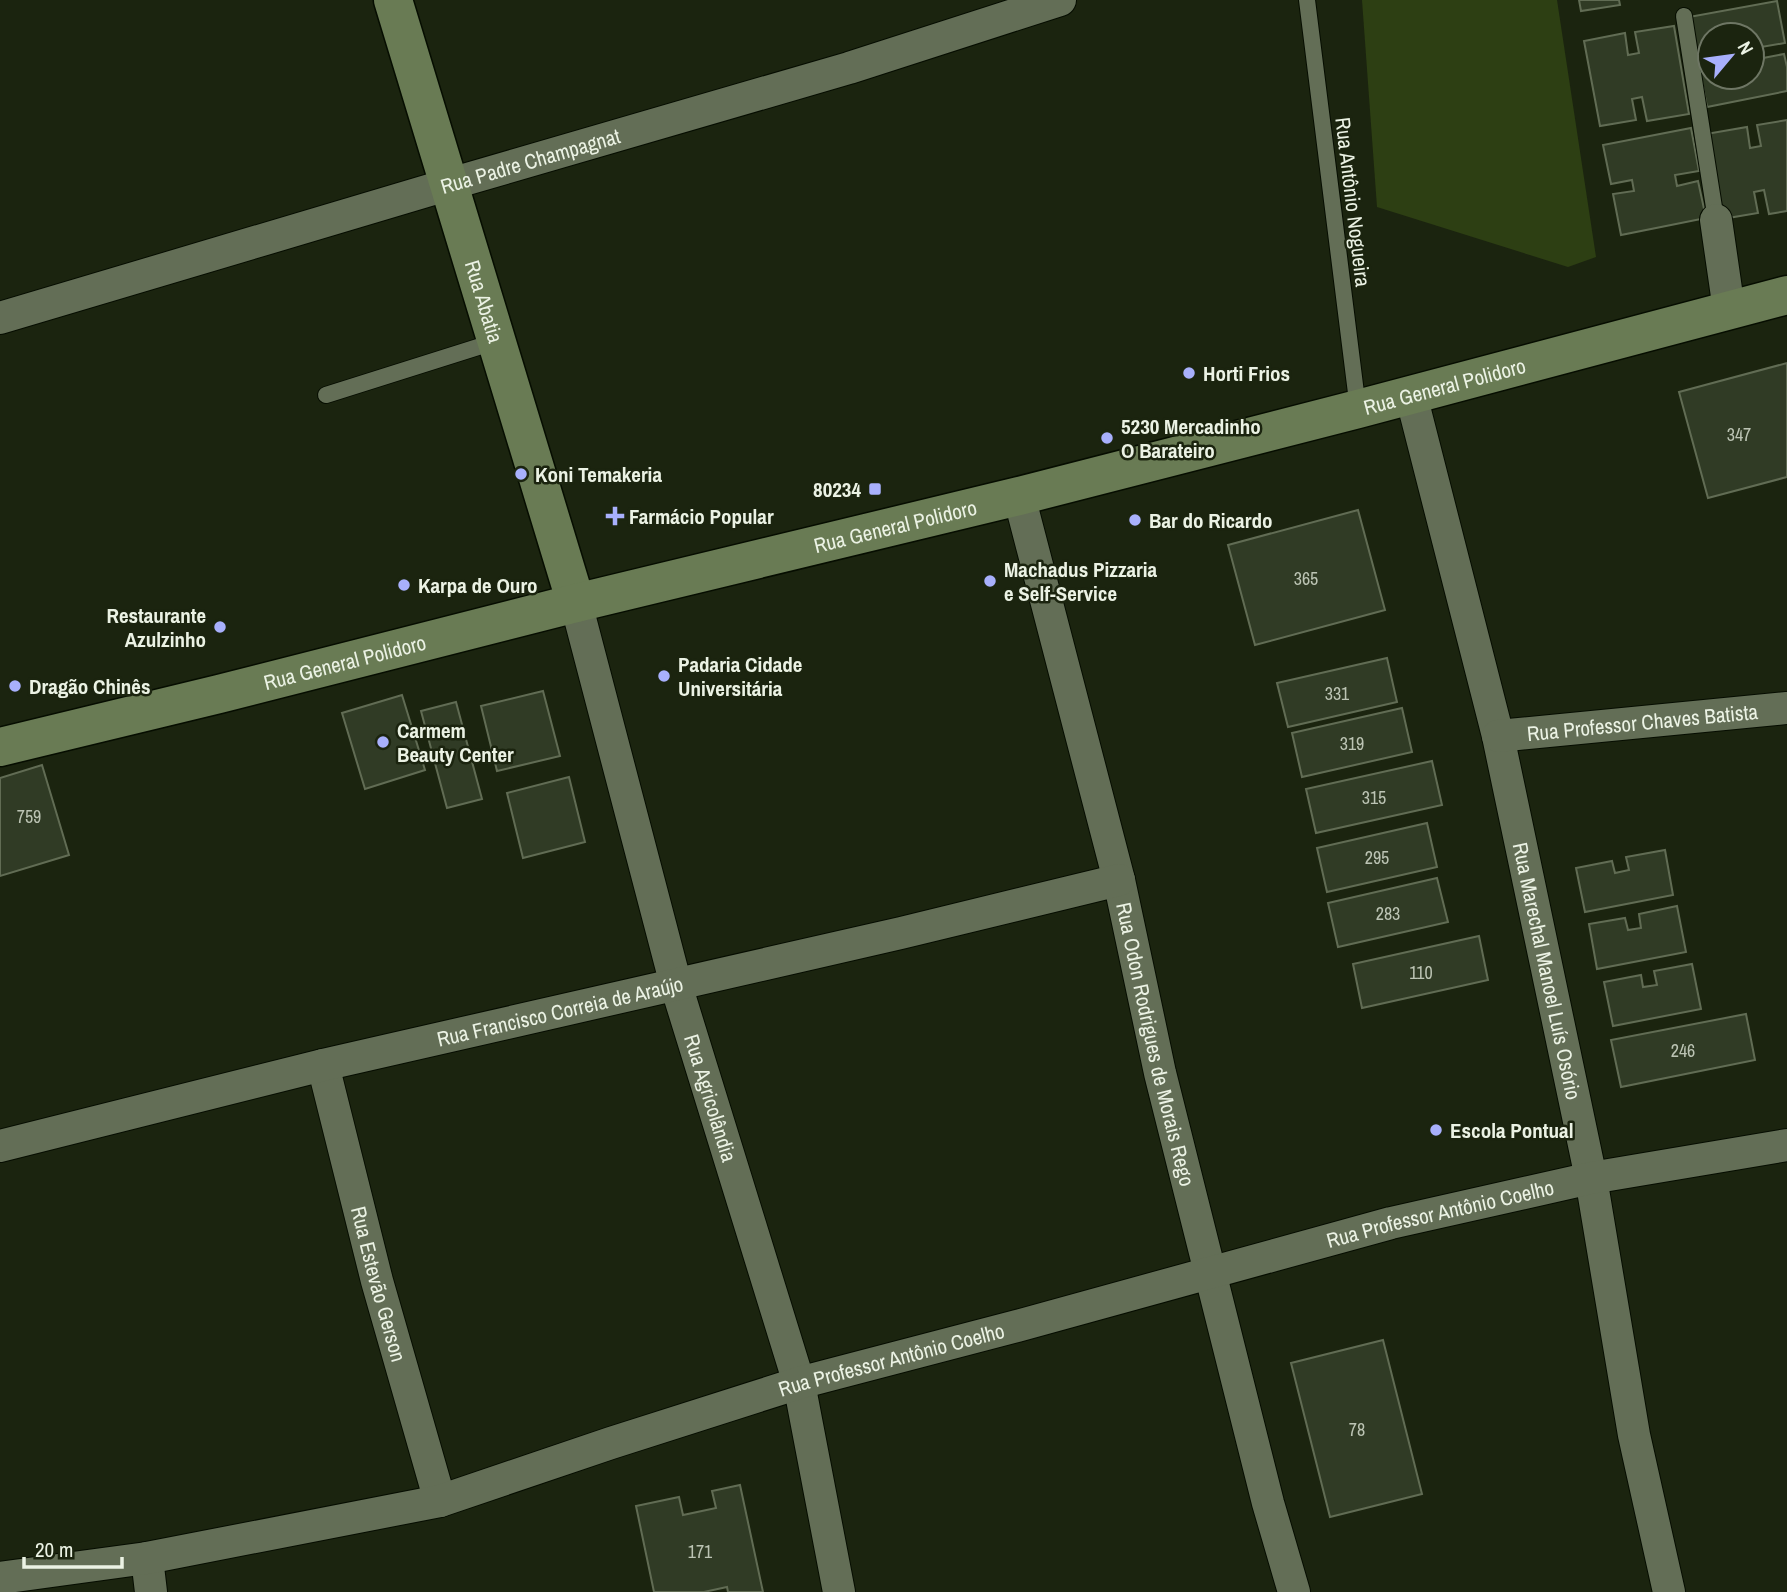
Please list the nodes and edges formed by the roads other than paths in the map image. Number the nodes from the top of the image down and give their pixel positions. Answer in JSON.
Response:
{"nodes":[{"id":1,"x":393,"y":0,"type":"edge"},
{"id":2,"x":1060,"y":0,"type":"edge"},
{"id":3,"x":1307,"y":0,"type":"edge"},
{"id":4,"x":1685,"y":16,"type":"dead end"},
{"id":5,"x":450,"y":184,"type":"junction"},
{"id":6,"x":1716,"y":220,"type":"joint"},
{"id":7,"x":1787,"y":295,"type":"edge"},
{"id":8,"x":1729,"y":310,"type":"junction"},
{"id":9,"x":0,"y":318,"type":"edge"},
{"id":10,"x":497,"y":341,"type":"junction"},
{"id":11,"x":326,"y":395,"type":"dead end"},
{"id":12,"x":1411,"y":395,"type":"junction"},
{"id":13,"x":1358,"y":409,"type":"junction"},
{"id":14,"x":1019,"y":496,"type":"junction"},
{"id":15,"x":576,"y":603,"type":"junction"},
{"id":16,"x":1787,"y":708,"type":"edge"},
{"id":17,"x":1498,"y":736,"type":"junction"},
{"id":18,"x":0,"y":747,"type":"edge"},
{"id":19,"x":1119,"y":880,"type":"junction"},
{"id":20,"x":677,"y":985,"type":"junction"},
{"id":21,"x":323,"y":1065,"type":"junction"},
{"id":22,"x":1787,"y":1145,"type":"edge"},
{"id":23,"x":0,"y":1146,"type":"edge"},
{"id":24,"x":1591,"y":1178,"type":"junction"},
{"id":25,"x":1211,"y":1273,"type":"junction"},
{"id":26,"x":799,"y":1383,"type":"junction"},
{"id":27,"x":440,"y":1501,"type":"junction"},
{"id":28,"x":146,"y":1558,"type":"junction"},
{"id":29,"x":0,"y":1578,"type":"edge"},
{"id":30,"x":151,"y":1592,"type":"edge"},
{"id":31,"x":839,"y":1592,"type":"edge"},
{"id":32,"x":1294,"y":1592,"type":"edge"},
{"id":33,"x":1669,"y":1592,"type":"edge"}],
"edges":[{"from":1,"to":5,"type":"street","name":"Rua Abatia"},
{"from":2,"to":5,"type":"street","name":"Rua Padre Champagnat"},
{"from":3,"to":13,"type":"lane","name":"Rua Antônio Nogueira"},
{"from":4,"to":6,"type":"lane"},
{"from":5,"to":9,"type":"street","name":"Rua Padre Champagnat"},
{"from":5,"to":10,"type":"street","name":"Rua Abatia"},
{"from":6,"to":8,"type":"street"},
{"from":7,"to":8,"type":"street","name":"Rua General Polidoro"},
{"from":8,"to":12,"type":"street","name":"Rua General Polidoro"},
{"from":10,"to":11,"type":"lane"},
{"from":10,"to":15,"type":"street","name":"Rua Abatia"},
{"from":12,"to":13,"type":"street","name":"Rua General Polidoro"},
{"from":12,"to":17,"type":"street","name":"Rua Marechal Manoel Luís Osório"},
{"from":13,"to":14,"type":"street","name":"Rua General Polidoro"},
{"from":14,"to":15,"type":"street","name":"Rua General Polidoro"},
{"from":14,"to":19,"type":"street","name":"Rua Odon Rodrigues de Morais Rego"},
{"from":15,"to":18,"type":"street","name":"Rua General Polidoro"},
{"from":15,"to":20,"type":"street","name":"Rua Agricolândia"},
{"from":16,"to":17,"type":"street","name":"Rua Professor Chaves Batista"},
{"from":17,"to":24,"type":"street","name":"Rua Marechal Manoel Luís Osório"},
{"from":19,"to":20,"type":"street","name":"Rua Francisco Correia de Araújo"},
{"from":19,"to":25,"type":"street","name":"Rua Odon Rodrigues de Morais Rego"},
{"from":20,"to":21,"type":"street","name":"Rua Francisco Correia de Araújo"},
{"from":20,"to":26,"type":"street","name":"Rua Agricolândia"},
{"from":21,"to":23,"type":"street","name":"Rua Francisco Correia de Araújo"},
{"from":21,"to":27,"type":"street","name":"Rua Estevão Gerson"},
{"from":22,"to":24,"type":"street","name":"Rua Professor Antônio Coelho"},
{"from":24,"to":25,"type":"street","name":"Rua Professor Antônio Coelho"},
{"from":24,"to":33,"type":"street","name":"Rua Marechal Manoel Luís Osório"},
{"from":25,"to":26,"type":"street","name":"Rua Professor Antônio Coelho"},
{"from":25,"to":32,"type":"street","name":"Rua Odon Rodrigues de Morais Rego"},
{"from":26,"to":27,"type":"street","name":"Rua Professor Antônio Coelho"},
{"from":26,"to":31,"type":"street","name":"Rua Agricolândia"},
{"from":27,"to":28,"type":"street","name":"Rua Professor Antônio Coelho"},
{"from":28,"to":29,"type":"street","name":"Rua Professor Antônio Coelho"},
{"from":28,"to":30,"type":"street"}]}
